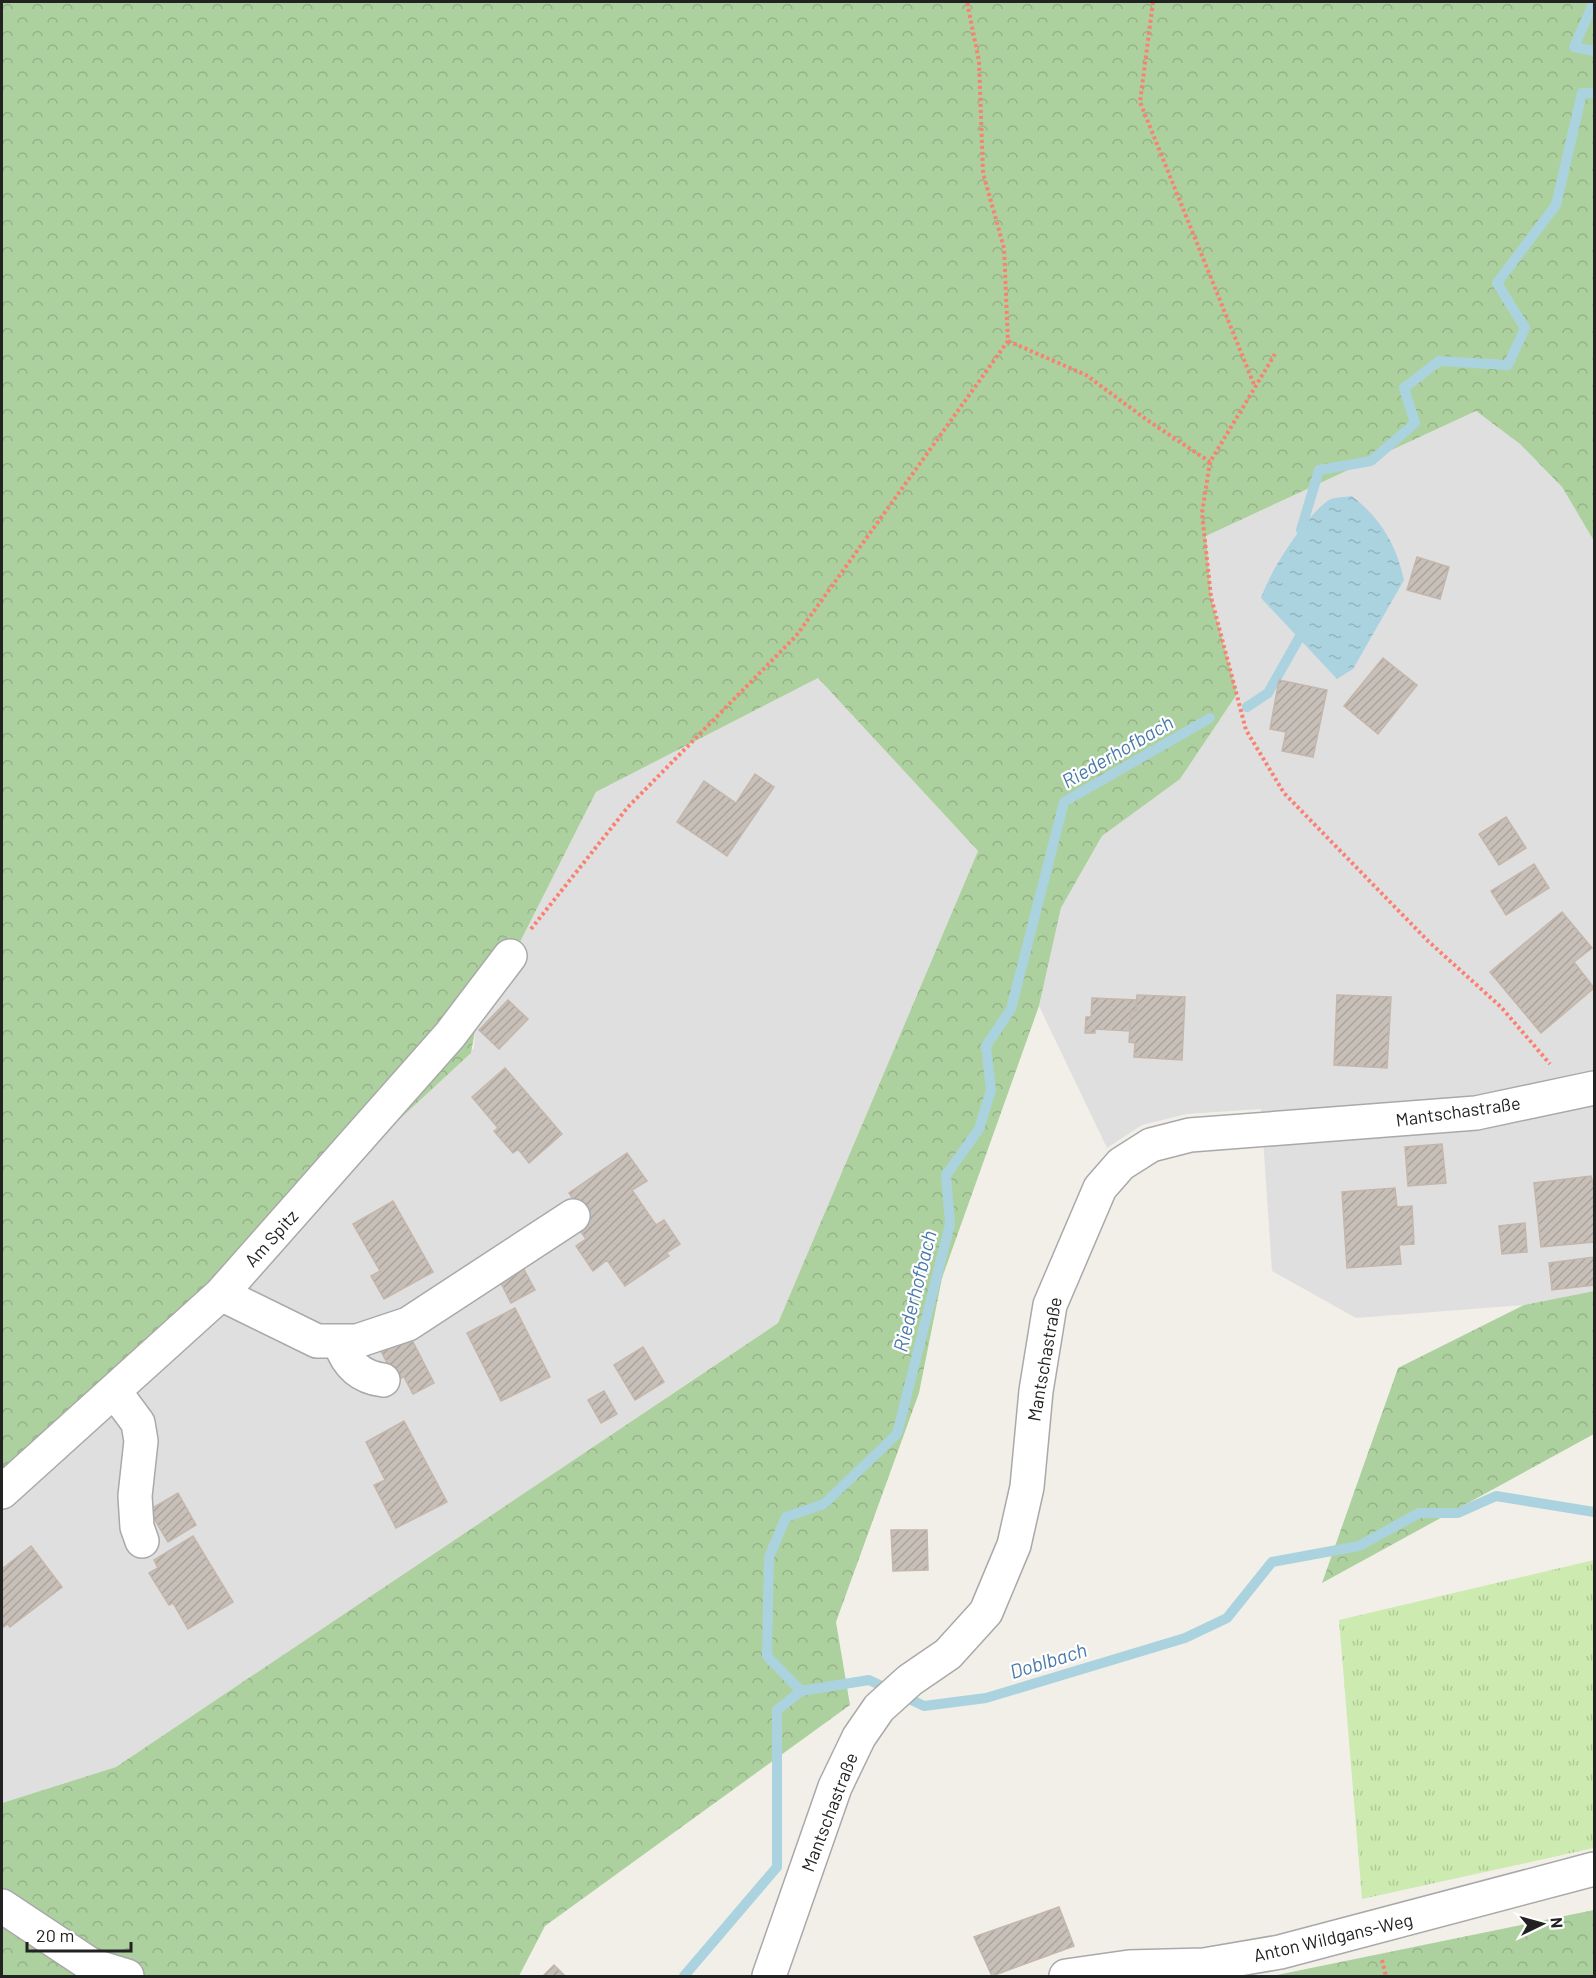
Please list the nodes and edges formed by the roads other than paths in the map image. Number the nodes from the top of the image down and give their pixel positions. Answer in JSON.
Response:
{"nodes":[{"id":1,"x":510,"y":956,"type":"road end"},
{"id":2,"x":1584,"y":1090,"type":"edge"},
{"id":3,"x":573,"y":1216,"type":"dead end"},
{"id":4,"x":221,"y":1294,"type":"junction"},
{"id":5,"x":340,"y":1343,"type":"junction"},
{"id":6,"x":383,"y":1380,"type":"dead end"},
{"id":7,"x":115,"y":1392,"type":"junction"},
{"id":8,"x":2,"y":1492,"type":"edge"},
{"id":9,"x":142,"y":1541,"type":"dead end"},
{"id":10,"x":1594,"y":1869,"type":"edge"},
{"id":11,"x":2,"y":1906,"type":"edge"},
{"id":12,"x":127,"y":1977,"type":"edge"},
{"id":13,"x":769,"y":1977,"type":"edge"},
{"id":14,"x":1066,"y":1977,"type":"edge"}],
"edges":[{"from":1,"to":4,"type":"street","name":"Am Spitz"},
{"from":2,"to":13,"type":"street","name":"Mantschastraße"},
{"from":3,"to":5,"type":"street"},
{"from":4,"to":5,"type":"street"},
{"from":4,"to":7,"type":"street","name":"Am Spitz"},
{"from":5,"to":6,"type":"street"},
{"from":7,"to":8,"type":"street","name":"Am Spitz"},
{"from":7,"to":9,"type":"street"},
{"from":10,"to":14,"type":"street","name":"Anton Wildgans-Weg"},
{"from":11,"to":12,"type":"street"}]}
